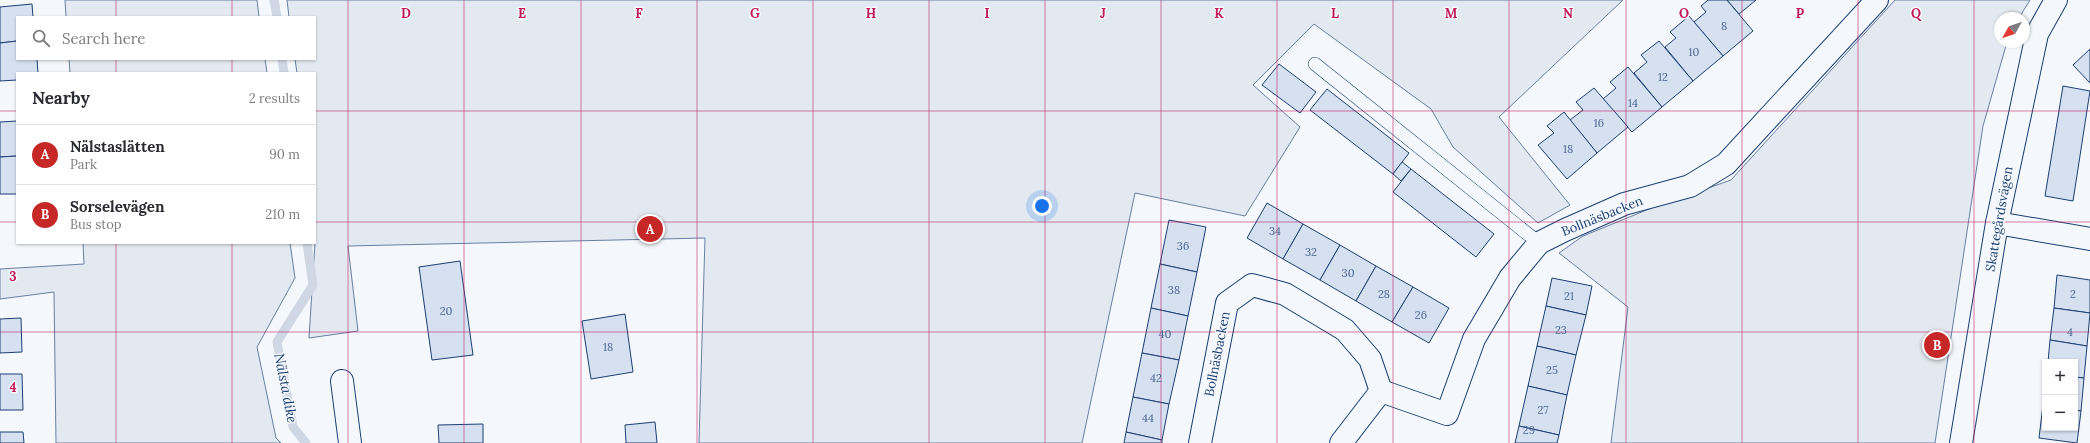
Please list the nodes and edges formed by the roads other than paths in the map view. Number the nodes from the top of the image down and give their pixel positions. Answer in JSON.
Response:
{"nodes":[{"id":1,"x":1877,"y":0,"type":"edge"},
{"id":2,"x":2056,"y":0,"type":"edge"},
{"id":3,"x":1315,"y":64,"type":"dead end"},
{"id":4,"x":1996,"y":223,"type":"junction"},
{"id":5,"x":2090,"y":239,"type":"edge"},
{"id":6,"x":1539,"y":243,"type":"junction"},
{"id":7,"x":342,"y":381,"type":"dead end"},
{"id":8,"x":1381,"y":391,"type":"junction"},
{"id":9,"x":350,"y":443,"type":"edge"},
{"id":10,"x":1200,"y":443,"type":"edge"},
{"id":11,"x":1341,"y":443,"type":"edge"},
{"id":12,"x":1962,"y":443,"type":"edge"}],
"edges":[{"from":1,"to":6,"type":"street","name":"Bollnäsbacken"},
{"from":2,"to":4,"type":"street","name":"Skattegårdsvägen"},
{"from":3,"to":6,"type":"lane"},
{"from":4,"to":5,"type":"street"},
{"from":4,"to":12,"type":"street","name":"Skattegårdsvägen"},
{"from":6,"to":8,"type":"street","name":"Bollnäsbacken"},
{"from":7,"to":9,"type":"street"},
{"from":8,"to":10,"type":"street","name":"Bollnäsbacken"},
{"from":8,"to":11,"type":"street"}]}
